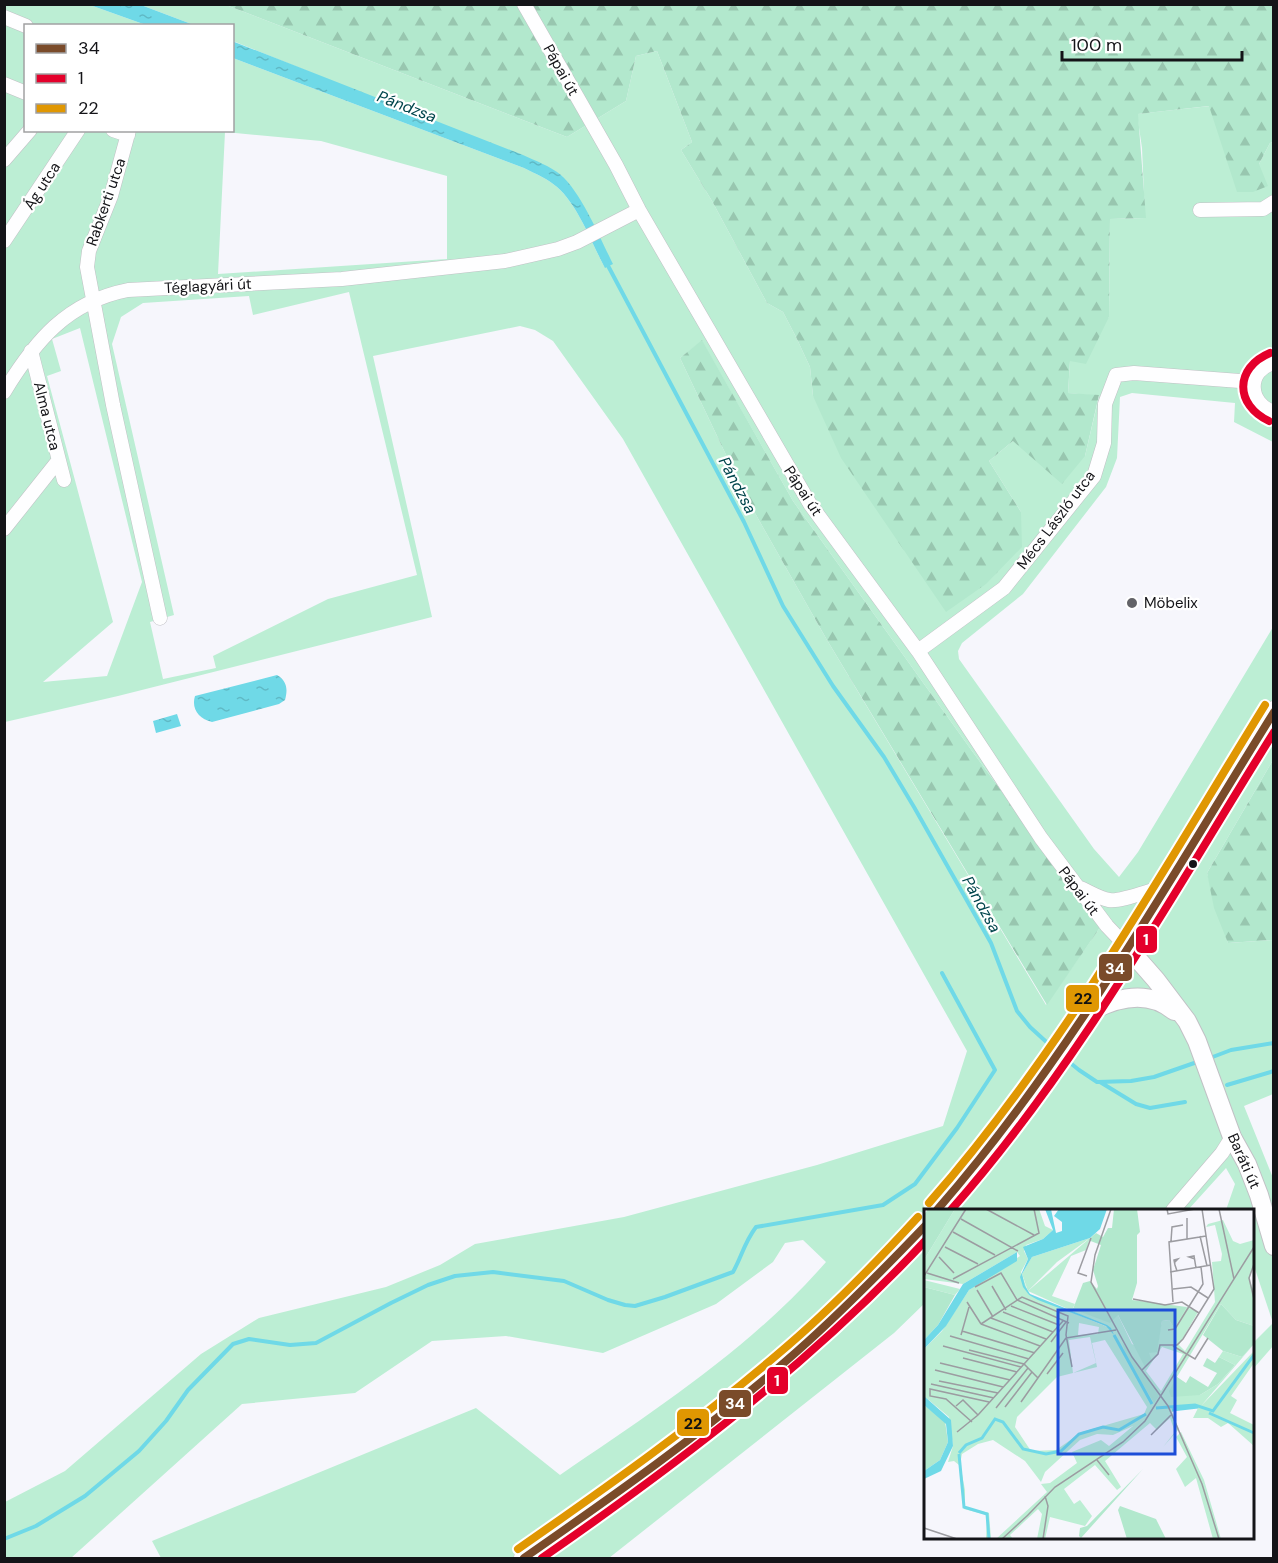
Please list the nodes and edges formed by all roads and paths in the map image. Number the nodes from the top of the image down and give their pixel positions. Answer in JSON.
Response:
{"nodes":[{"id":1,"x":524,"y":4,"type":"edge"},
{"id":2,"x":4,"y":18,"type":"edge"},
{"id":3,"x":24,"y":25,"type":"edge"},
{"id":4,"x":4,"y":84,"type":"edge"},
{"id":5,"x":24,"y":92,"type":"edge"},
{"id":6,"x":28,"y":132,"type":"edge"},
{"id":7,"x":77,"y":132,"type":"edge"},
{"id":8,"x":128,"y":133,"type":"edge"},
{"id":9,"x":7,"y":154,"type":"edge"},
{"id":10,"x":1274,"y":202,"type":"edge"},
{"id":11,"x":639,"y":210,"type":"junction"},
{"id":12,"x":1200,"y":210,"type":"dead end"},
{"id":13,"x":4,"y":241,"type":"edge"},
{"id":14,"x":92,"y":300,"type":"junction"},
{"id":15,"x":31,"y":351,"type":"junction"},
{"id":16,"x":1274,"y":363,"type":"edge"},
{"id":17,"x":1253,"y":382,"type":"junction"},
{"id":18,"x":4,"y":392,"type":"edge"},
{"id":19,"x":1274,"y":412,"type":"edge"},
{"id":20,"x":58,"y":461,"type":"junction"},
{"id":21,"x":64,"y":480,"type":"dead end"},
{"id":22,"x":4,"y":529,"type":"edge"},
{"id":23,"x":160,"y":618,"type":"dead end"},
{"id":24,"x":918,"y":651,"type":"junction"},
{"id":25,"x":1274,"y":711,"type":"edge"},
{"id":26,"x":1075,"y":886,"type":"junction"},
{"id":27,"x":1164,"y":887,"type":"junction"},
{"id":28,"x":1128,"y":948,"type":"junction"},
{"id":29,"x":1083,"y":1018,"type":"junction"},
{"id":30,"x":1187,"y":1021,"type":"junction"},
{"id":31,"x":1232,"y":1137,"type":"junction"},
{"id":32,"x":939,"y":1209,"type":"edge"},
{"id":33,"x":1174,"y":1209,"type":"edge"},
{"id":34,"x":924,"y":1226,"type":"edge"},
{"id":35,"x":1274,"y":1246,"type":"edge"},
{"id":36,"x":524,"y":1558,"type":"edge"}],
"edges":[{"from":1,"to":11,"type":"street","name":"Pápai út"},
{"from":2,"to":3,"type":"street"},
{"from":4,"to":5,"type":"street"},
{"from":6,"to":9,"type":"street"},
{"from":7,"to":13,"type":"street","name":"Ág utca"},
{"from":8,"to":14,"type":"street","name":"Rabkerti utca"},
{"from":10,"to":12,"type":"street"},
{"from":11,"to":14,"type":"street","name":"Téglagyári út"},
{"from":11,"to":24,"type":"street","name":"Pápai út"},
{"from":14,"to":15,"type":"street"},
{"from":14,"to":23,"type":"street"},
{"from":15,"to":18,"type":"street"},
{"from":15,"to":20,"type":"street","name":"Alma utca"},
{"from":16,"to":17,"type":"street"},
{"from":17,"to":19,"type":"street"},
{"from":17,"to":24,"type":"street","name":"Mécs László utca"},
{"from":20,"to":21,"type":"street","name":"Alma utca"},
{"from":20,"to":22,"type":"street"},
{"from":24,"to":26,"type":"street","name":"Pápai út"},
{"from":25,"to":27,"type":"main road"},
{"from":26,"to":27,"type":"street"},
{"from":26,"to":28,"type":"street","name":"Pápai út"},
{"from":27,"to":28,"type":"main road"},
{"from":28,"to":29,"type":"main road"},
{"from":28,"to":30,"type":"street","name":"Baráti út"},
{"from":29,"to":30,"type":"street"},
{"from":29,"to":32,"type":"main road"},
{"from":30,"to":31,"type":"street","name":"Baráti út"},
{"from":31,"to":33,"type":"street"},
{"from":31,"to":35,"type":"street","name":"Baráti út"},
{"from":34,"to":36,"type":"main road"}]}
